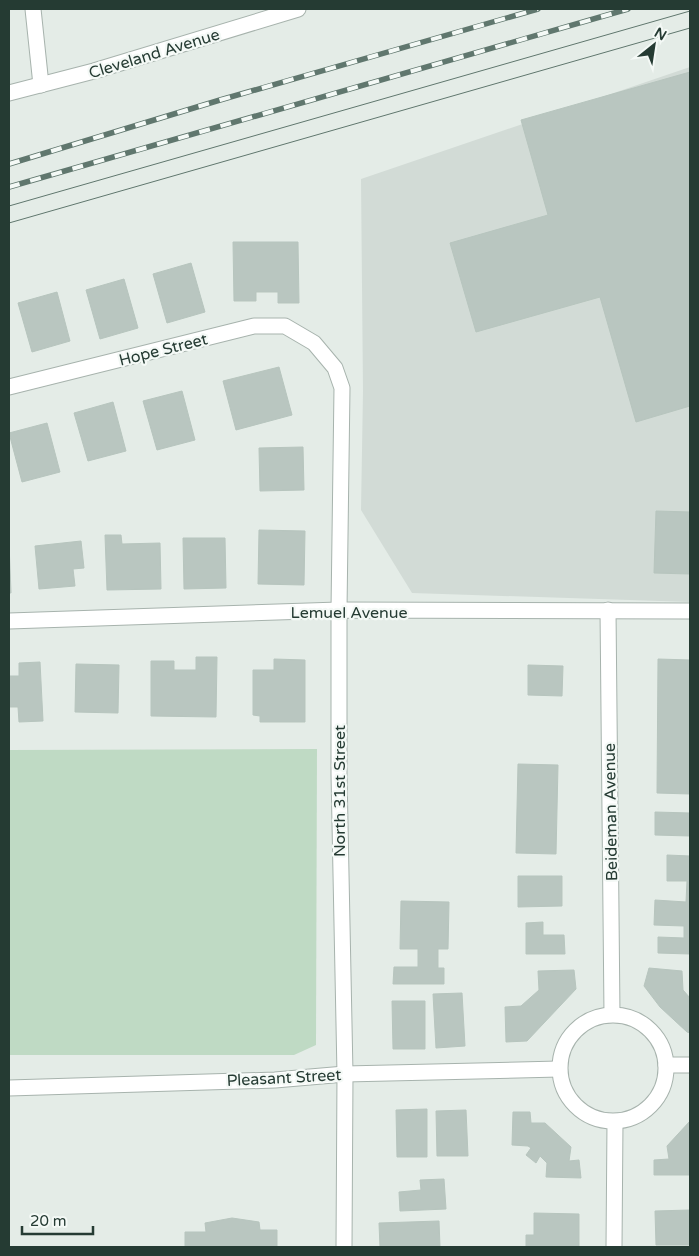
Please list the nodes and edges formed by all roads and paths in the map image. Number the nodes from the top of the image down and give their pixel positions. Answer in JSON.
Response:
{"nodes":[{"id":1,"x":34,"y":9,"type":"edge"},
{"id":2,"x":298,"y":9,"type":"edge"},
{"id":3,"x":41,"y":85,"type":"junction"},
{"id":4,"x":9,"y":93,"type":"edge"},
{"id":5,"x":314,"y":343,"type":"joint"},
{"id":6,"x":9,"y":387,"type":"edge"},
{"id":7,"x":339,"y":610,"type":"junction"},
{"id":8,"x":608,"y":610,"type":"junction"},
{"id":9,"x":690,"y":611,"type":"edge"},
{"id":10,"x":9,"y":621,"type":"edge"},
{"id":11,"x":612,"y":1014,"type":"junction"},
{"id":12,"x":666,"y":1065,"type":"junction"},
{"id":13,"x":690,"y":1065,"type":"edge"},
{"id":14,"x":559,"y":1070,"type":"junction"},
{"id":15,"x":345,"y":1074,"type":"junction"},
{"id":16,"x":9,"y":1088,"type":"edge"},
{"id":17,"x":615,"y":1122,"type":"junction"},
{"id":18,"x":344,"y":1247,"type":"edge"},
{"id":19,"x":614,"y":1247,"type":"edge"}],
"edges":[{"from":1,"to":3,"type":"street"},
{"from":2,"to":3,"type":"street","name":"Cleveland Avenue"},
{"from":3,"to":4,"type":"street","name":"Cleveland Avenue"},
{"from":5,"to":6,"type":"street","name":"Hope Street"},
{"from":5,"to":7,"type":"street","name":"North 31st Street"},
{"from":7,"to":8,"type":"street","name":"Lemuel Avenue"},
{"from":7,"to":10,"type":"street","name":"Lemuel Avenue"},
{"from":7,"to":15,"type":"street","name":"North 31st Street"},
{"from":8,"to":9,"type":"street","name":"Lemuel Avenue"},
{"from":8,"to":11,"type":"street","name":"Beideman Avenue"},
{"from":11,"to":12,"type":"street"},
{"from":11,"to":14,"type":"street"},
{"from":12,"to":13,"type":"street"},
{"from":12,"to":17,"type":"street"},
{"from":14,"to":15,"type":"street","name":"Pleasant Street"},
{"from":14,"to":17,"type":"street"},
{"from":15,"to":16,"type":"street","name":"Pleasant Street"},
{"from":15,"to":18,"type":"street","name":"North 31st Street"},
{"from":17,"to":19,"type":"street"}]}
